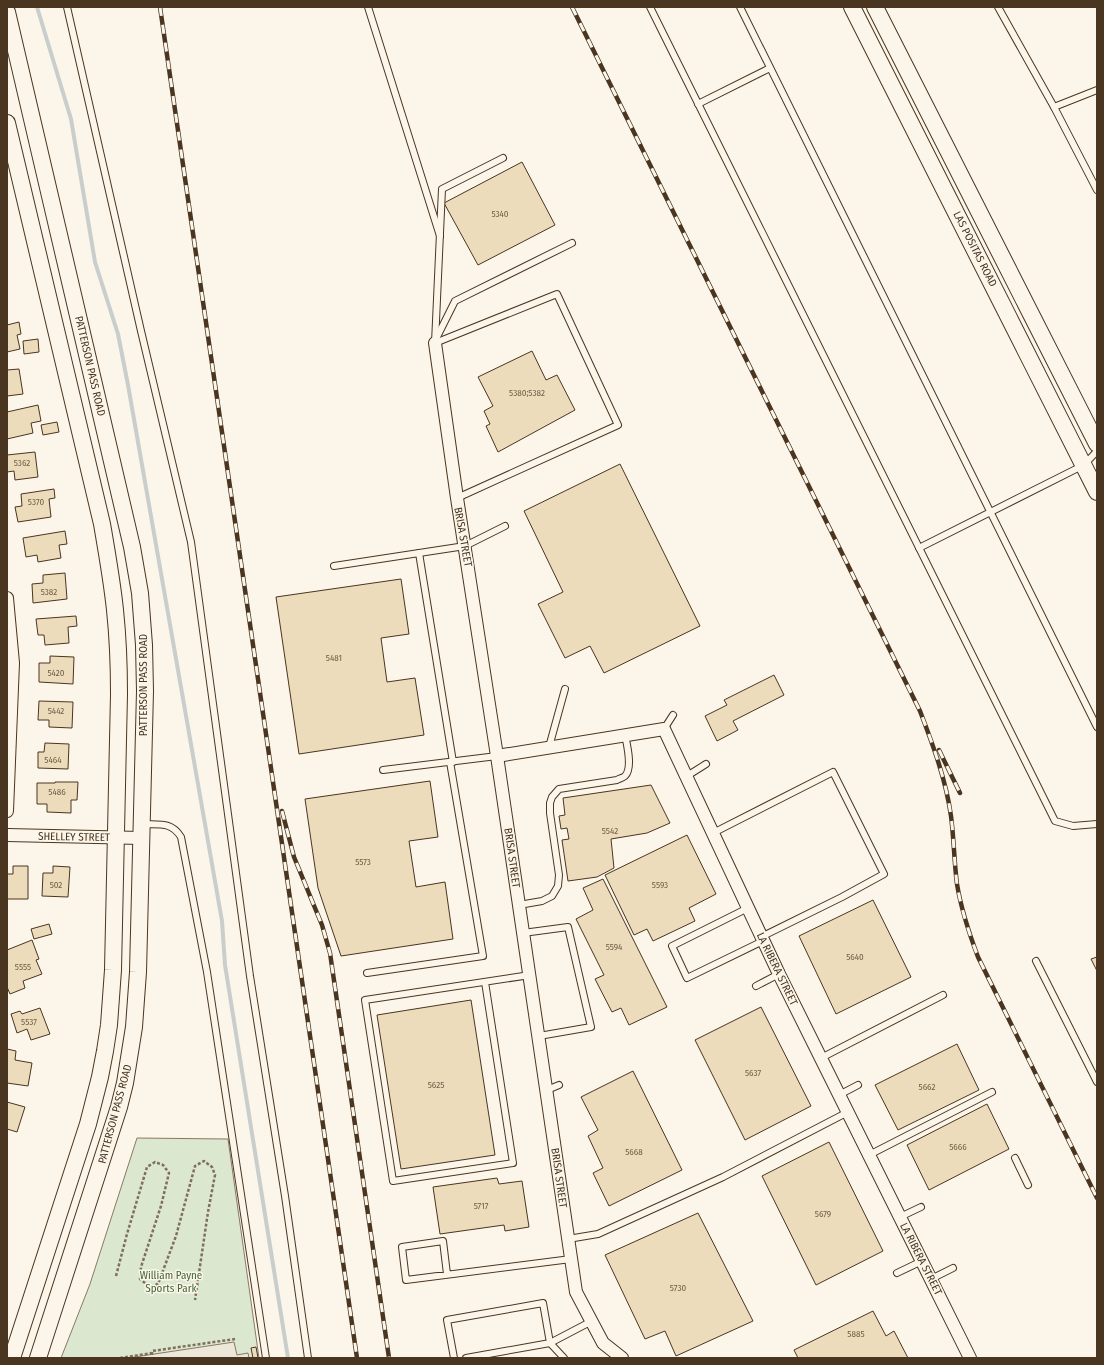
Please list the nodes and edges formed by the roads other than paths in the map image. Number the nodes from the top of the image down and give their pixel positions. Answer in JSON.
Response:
{"nodes":[{"id":1,"x":67,"y":7,"type":"edge"},
{"id":2,"x":368,"y":7,"type":"edge"},
{"id":3,"x":650,"y":7,"type":"edge"},
{"id":4,"x":740,"y":7,"type":"edge"},
{"id":5,"x":852,"y":7,"type":"edge"},
{"id":6,"x":875,"y":7,"type":"edge"},
{"id":7,"x":998,"y":7,"type":"edge"},
{"id":8,"x":7,"y":12,"type":"edge"},
{"id":9,"x":770,"y":68,"type":"junction"},
{"id":10,"x":1097,"y":90,"type":"edge"},
{"id":11,"x":698,"y":104,"type":"junction"},
{"id":12,"x":1054,"y":107,"type":"junction"},
{"id":13,"x":7,"y":123,"type":"edge"},
{"id":14,"x":504,"y":158,"type":"dead end"},
{"id":15,"x":1097,"y":190,"type":"edge"},
{"id":16,"x":440,"y":236,"type":"junction"},
{"id":17,"x":572,"y":243,"type":"dead end"},
{"id":18,"x":435,"y":343,"type":"junction"},
{"id":19,"x":1097,"y":444,"type":"edge"},
{"id":20,"x":1097,"y":451,"type":"edge"},
{"id":21,"x":1084,"y":465,"type":"junction"},
{"id":22,"x":1097,"y":492,"type":"edge"},
{"id":23,"x":457,"y":498,"type":"junction"},
{"id":24,"x":990,"y":513,"type":"junction"},
{"id":25,"x":505,"y":526,"type":"dead end"},
{"id":26,"x":465,"y":546,"type":"junction"},
{"id":27,"x":919,"y":548,"type":"junction"},
{"id":28,"x":419,"y":553,"type":"junction"},
{"id":29,"x":334,"y":566,"type":"dead end"},
{"id":30,"x":7,"y":598,"type":"edge"},
{"id":31,"x":10,"y":663,"type":"edge"},
{"id":32,"x":565,"y":689,"type":"dead end"},
{"id":33,"x":673,"y":715,"type":"dead end"},
{"id":34,"x":1097,"y":727,"type":"edge"},
{"id":35,"x":664,"y":729,"type":"junction"},
{"id":36,"x":625,"y":735,"type":"junction"},
{"id":37,"x":549,"y":747,"type":"junction"},
{"id":38,"x":497,"y":756,"type":"junction"},
{"id":39,"x":452,"y":762,"type":"junction"},
{"id":40,"x":706,"y":764,"type":"dead end"},
{"id":41,"x":383,"y":770,"type":"dead end"},
{"id":42,"x":686,"y":776,"type":"junction"},
{"id":43,"x":7,"y":811,"type":"edge"},
{"id":44,"x":1097,"y":824,"type":"edge"},
{"id":45,"x":141,"y":831,"type":"junction"},
{"id":46,"x":713,"y":833,"type":"junction"},
{"id":47,"x":7,"y":835,"type":"edge"},
{"id":48,"x":116,"y":838,"type":"junction"},
{"id":49,"x":519,"y":905,"type":"junction"},
{"id":50,"x":748,"y":908,"type":"junction"},
{"id":51,"x":524,"y":933,"type":"junction"},
{"id":52,"x":762,"y":939,"type":"junction"},
{"id":53,"x":1036,"y":961,"type":"dead end"},
{"id":54,"x":367,"y":972,"type":"dead end"},
{"id":55,"x":779,"y":974,"type":"junction"},
{"id":56,"x":530,"y":975,"type":"junction"},
{"id":57,"x":485,"y":982,"type":"junction"},
{"id":58,"x":756,"y":986,"type":"dead end"},
{"id":59,"x":943,"y":995,"type":"dead end"},
{"id":60,"x":539,"y":1036,"type":"junction"},
{"id":61,"x":821,"y":1058,"type":"junction"},
{"id":62,"x":1097,"y":1082,"type":"edge"},
{"id":63,"x":559,"y":1085,"type":"dead end"},
{"id":64,"x":858,"y":1085,"type":"dead end"},
{"id":65,"x":547,"y":1090,"type":"junction"},
{"id":66,"x":992,"y":1092,"type":"dead end"},
{"id":67,"x":839,"y":1095,"type":"junction"},
{"id":68,"x":848,"y":1112,"type":"junction"},
{"id":69,"x":869,"y":1155,"type":"junction"},
{"id":70,"x":1015,"y":1158,"type":"dead end"},
{"id":71,"x":1028,"y":1185,"type":"dead end"},
{"id":72,"x":921,"y":1207,"type":"dead end"},
{"id":73,"x":900,"y":1217,"type":"junction"},
{"id":74,"x":568,"y":1239,"type":"junction"},
{"id":75,"x":571,"y":1258,"type":"junction"},
{"id":76,"x":922,"y":1261,"type":"junction"},
{"id":77,"x":953,"y":1268,"type":"dead end"},
{"id":78,"x":897,"y":1273,"type":"dead end"},
{"id":79,"x":447,"y":1274,"type":"junction"},
{"id":80,"x":931,"y":1279,"type":"junction"},
{"id":81,"x":592,"y":1321,"type":"junction"},
{"id":82,"x":550,"y":1343,"type":"junction"},
{"id":83,"x":12,"y":1358,"type":"edge"},
{"id":84,"x":38,"y":1358,"type":"edge"},
{"id":85,"x":266,"y":1358,"type":"edge"},
{"id":86,"x":308,"y":1358,"type":"edge"},
{"id":87,"x":454,"y":1358,"type":"edge"},
{"id":88,"x":466,"y":1358,"type":"edge"},
{"id":89,"x":564,"y":1358,"type":"edge"},
{"id":90,"x":622,"y":1358,"type":"edge"},
{"id":91,"x":970,"y":1358,"type":"edge"}],
"edges":[{"from":1,"to":86,"type":"lane"},
{"from":2,"to":16,"type":"lane"},
{"from":3,"to":11,"type":"lane"},
{"from":4,"to":9,"type":"lane"},
{"from":5,"to":21,"type":"main road","name":"LAS POSITAS ROAD"},
{"from":6,"to":19,"type":"main road","name":"LAS POSITAS ROAD"},
{"from":7,"to":12,"type":"lane"},
{"from":8,"to":45,"type":"main road","name":"PATTERSON PASS ROAD"},
{"from":9,"to":11,"type":"lane"},
{"from":9,"to":24,"type":"lane"},
{"from":10,"to":12,"type":"lane"},
{"from":11,"to":27,"type":"lane"},
{"from":12,"to":15,"type":"lane"},
{"from":13,"to":48,"type":"main road"},
{"from":14,"to":16,"type":"lane"},
{"from":16,"to":18,"type":"lane"},
{"from":17,"to":18,"type":"lane"},
{"from":18,"to":23,"type":"street","name":"BRISA STREET"},
{"from":18,"to":23,"type":"lane"},
{"from":20,"to":21,"type":"lane"},
{"from":21,"to":22,"type":"main road","name":"LAS POSITAS ROAD"},
{"from":21,"to":24,"type":"lane"},
{"from":23,"to":26,"type":"street","name":"BRISA STREET"},
{"from":24,"to":27,"type":"lane"},
{"from":24,"to":34,"type":"lane"},
{"from":25,"to":26,"type":"lane"},
{"from":26,"to":28,"type":"lane"},
{"from":26,"to":38,"type":"street","name":"BRISA STREET"},
{"from":27,"to":44,"type":"lane"},
{"from":28,"to":29,"type":"lane"},
{"from":28,"to":39,"type":"lane"},
{"from":30,"to":31,"type":"street"},
{"from":31,"to":43,"type":"street"},
{"from":32,"to":37,"type":"lane"},
{"from":33,"to":35,"type":"lane"},
{"from":35,"to":36,"type":"street"},
{"from":35,"to":42,"type":"street","name":"LA RIBERA STREET"},
{"from":36,"to":37,"type":"street"},
{"from":36,"to":49,"type":"lane"},
{"from":37,"to":38,"type":"street"},
{"from":38,"to":39,"type":"lane"},
{"from":38,"to":49,"type":"street","name":"BRISA STREET"},
{"from":39,"to":41,"type":"lane"},
{"from":39,"to":54,"type":"lane"},
{"from":40,"to":42,"type":"lane"},
{"from":42,"to":46,"type":"street","name":"LA RIBERA STREET"},
{"from":45,"to":48,"type":"street","name":"SHELLEY STREET"},
{"from":45,"to":84,"type":"main road","name":"PATTERSON PASS ROAD"},
{"from":45,"to":85,"type":"lane"},
{"from":46,"to":50,"type":"street","name":"LA RIBERA STREET"},
{"from":46,"to":52,"type":"lane"},
{"from":47,"to":48,"type":"street","name":"SHELLEY STREET"},
{"from":48,"to":83,"type":"main road"},
{"from":49,"to":51,"type":"street","name":"BRISA STREET"},
{"from":50,"to":52,"type":"street","name":"LA RIBERA STREET"},
{"from":50,"to":52,"type":"lane"},
{"from":51,"to":56,"type":"street","name":"BRISA STREET"},
{"from":51,"to":60,"type":"lane"},
{"from":52,"to":55,"type":"street","name":"LA RIBERA STREET"},
{"from":53,"to":62,"type":"lane"},
{"from":55,"to":58,"type":"lane"},
{"from":55,"to":61,"type":"street","name":"LA RIBERA STREET"},
{"from":56,"to":57,"type":"lane"},
{"from":56,"to":60,"type":"street","name":"BRISA STREET"},
{"from":57,"to":57,"type":"lane"},
{"from":59,"to":61,"type":"lane"},
{"from":60,"to":65,"type":"street","name":"BRISA STREET"},
{"from":61,"to":67,"type":"street","name":"LA RIBERA STREET"},
{"from":63,"to":65,"type":"lane"},
{"from":64,"to":67,"type":"lane"},
{"from":65,"to":74,"type":"street","name":"BRISA STREET"},
{"from":66,"to":69,"type":"lane"},
{"from":67,"to":68,"type":"street","name":"LA RIBERA STREET"},
{"from":68,"to":69,"type":"street","name":"LA RIBERA STREET"},
{"from":68,"to":74,"type":"lane"},
{"from":69,"to":73,"type":"street","name":"LA RIBERA STREET"},
{"from":70,"to":71,"type":"lane"},
{"from":72,"to":73,"type":"lane"},
{"from":73,"to":76,"type":"street","name":"LA RIBERA STREET"},
{"from":74,"to":75,"type":"street","name":"BRISA STREET"},
{"from":75,"to":79,"type":"lane"},
{"from":75,"to":81,"type":"street","name":"BRISA STREET"},
{"from":76,"to":78,"type":"lane"},
{"from":76,"to":80,"type":"street","name":"LA RIBERA STREET"},
{"from":77,"to":80,"type":"lane"},
{"from":79,"to":79,"type":"lane"},
{"from":80,"to":91,"type":"street","name":"LA RIBERA STREET"},
{"from":81,"to":82,"type":"lane"},
{"from":81,"to":90,"type":"street","name":"BRISA STREET"},
{"from":82,"to":87,"type":"lane"},
{"from":82,"to":88,"type":"lane"},
{"from":82,"to":89,"type":"lane"}]}
